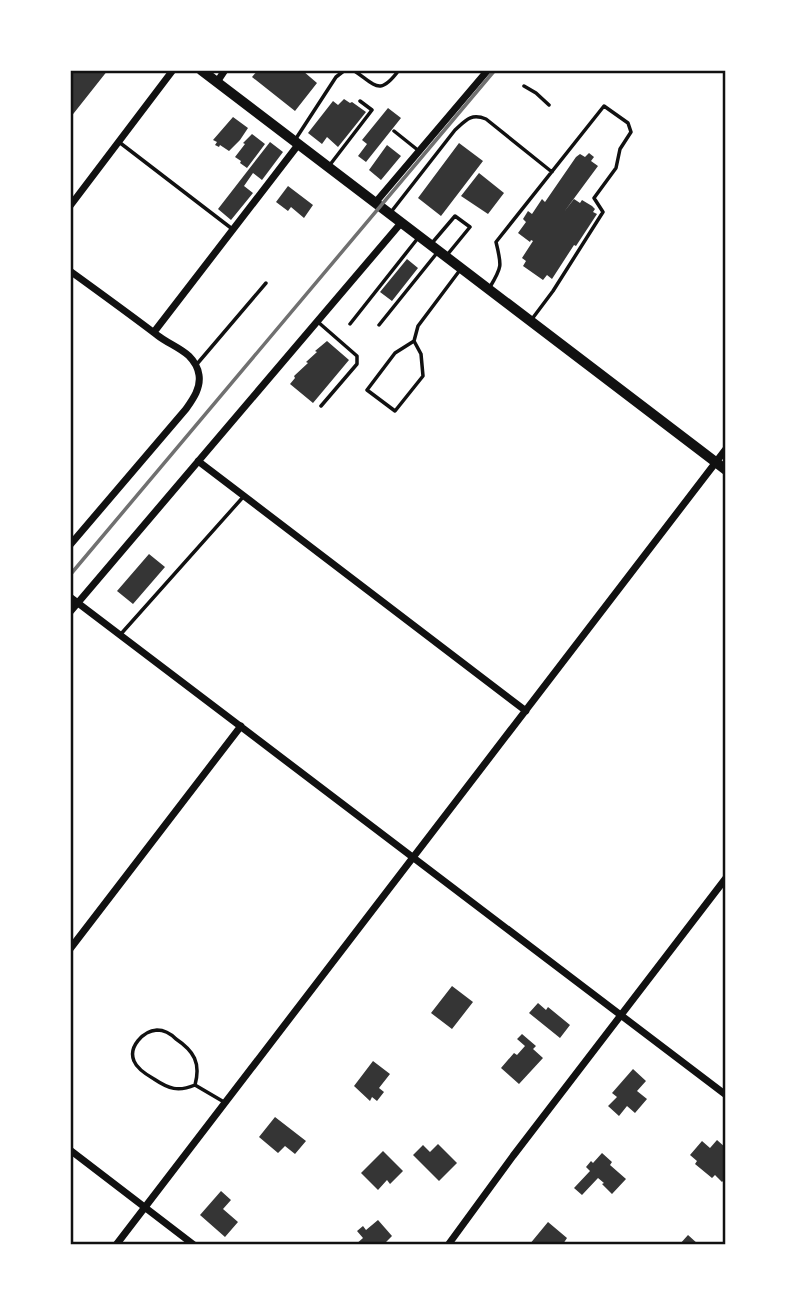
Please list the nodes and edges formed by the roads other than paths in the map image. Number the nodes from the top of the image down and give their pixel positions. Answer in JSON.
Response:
{"nodes":[{"id":1,"x":173,"y":70,"type":"edge"},
{"id":2,"x":201,"y":70,"type":"edge"},
{"id":3,"x":225,"y":70,"type":"edge"},
{"id":4,"x":345,"y":70,"type":"edge"},
{"id":5,"x":353,"y":70,"type":"edge"},
{"id":6,"x":399,"y":70,"type":"edge"},
{"id":7,"x":488,"y":70,"type":"edge"},
{"id":8,"x":217,"y":82,"type":"junction"},
{"id":9,"x":524,"y":86,"type":"dead end"},
{"id":10,"x":360,"y":100,"type":"dead end"},
{"id":11,"x":549,"y":105,"type":"dead end"},
{"id":12,"x":394,"y":131,"type":"dead end"},
{"id":13,"x":119,"y":142,"type":"junction"},
{"id":14,"x":296,"y":143,"type":"junction"},
{"id":15,"x":419,"y":151,"type":"junction"},
{"id":16,"x":328,"y":167,"type":"junction"},
{"id":17,"x":552,"y":172,"type":"junction"},
{"id":18,"x":375,"y":202,"type":"junction"},
{"id":19,"x":70,"y":206,"type":"edge"},
{"id":20,"x":389,"y":213,"type":"junction"},
{"id":21,"x":401,"y":223,"type":"junction"},
{"id":22,"x":233,"y":230,"type":"junction"},
{"id":23,"x":420,"y":237,"type":"junction"},
{"id":24,"x":438,"y":251,"type":"junction"},
{"id":25,"x":461,"y":269,"type":"junction"},
{"id":26,"x":70,"y":271,"type":"edge"},
{"id":27,"x":266,"y":283,"type":"dead end"},
{"id":28,"x":488,"y":289,"type":"junction"},
{"id":29,"x":530,"y":321,"type":"junction"},
{"id":30,"x":318,"y":322,"type":"junction"},
{"id":31,"x":349,"y":324,"type":"dead end"},
{"id":32,"x":379,"y":325,"type":"dead end"},
{"id":33,"x":154,"y":332,"type":"junction"},
{"id":34,"x":414,"y":341,"type":"junction"},
{"id":35,"x":196,"y":366,"type":"junction"},
{"id":36,"x":321,"y":406,"type":"dead end"},
{"id":37,"x":726,"y":449,"type":"edge"},
{"id":38,"x":198,"y":461,"type":"junction"},
{"id":39,"x":716,"y":462,"type":"junction"},
{"id":40,"x":726,"y":470,"type":"edge"},
{"id":41,"x":244,"y":496,"type":"junction"},
{"id":42,"x":70,"y":545,"type":"edge"},
{"id":43,"x":70,"y":597,"type":"edge"},
{"id":44,"x":78,"y":603,"type":"junction"},
{"id":45,"x":70,"y":612,"type":"edge"},
{"id":46,"x":120,"y":635,"type":"junction"},
{"id":47,"x":526,"y":711,"type":"junction"},
{"id":48,"x":241,"y":726,"type":"junction"},
{"id":49,"x":412,"y":857,"type":"junction"},
{"id":50,"x":726,"y":878,"type":"edge"},
{"id":51,"x":70,"y":949,"type":"edge"},
{"id":52,"x":621,"y":1015,"type":"junction"},
{"id":53,"x":195,"y":1085,"type":"junction"},
{"id":54,"x":726,"y":1095,"type":"edge"},
{"id":55,"x":226,"y":1104,"type":"junction"},
{"id":56,"x":70,"y":1150,"type":"edge"},
{"id":57,"x":145,"y":1207,"type":"junction"},
{"id":58,"x":116,"y":1245,"type":"edge"},
{"id":59,"x":194,"y":1245,"type":"edge"},
{"id":60,"x":448,"y":1245,"type":"edge"}],
"edges":[{"from":1,"to":13,"type":"street"},
{"from":2,"to":8,"type":"main road"},
{"from":3,"to":8,"type":"street"},
{"from":4,"to":14,"type":"lane"},
{"from":5,"to":6,"type":"lane"},
{"from":7,"to":15,"type":"street"},
{"from":8,"to":14,"type":"main road"},
{"from":9,"to":11,"type":"lane"},
{"from":10,"to":16,"type":"lane"},
{"from":12,"to":15,"type":"lane"},
{"from":13,"to":19,"type":"street"},
{"from":13,"to":22,"type":"lane"},
{"from":14,"to":16,"type":"main road"},
{"from":14,"to":22,"type":"street"},
{"from":15,"to":18,"type":"street"},
{"from":16,"to":18,"type":"main road"},
{"from":17,"to":20,"type":"lane"},
{"from":17,"to":28,"type":"lane"},
{"from":17,"to":29,"type":"lane"},
{"from":18,"to":20,"type":"main road"},
{"from":20,"to":21,"type":"main road"},
{"from":21,"to":23,"type":"main road"},
{"from":21,"to":30,"type":"street"},
{"from":22,"to":33,"type":"street"},
{"from":23,"to":24,"type":"main road"},
{"from":23,"to":31,"type":"lane"},
{"from":24,"to":24,"type":"lane"},
{"from":24,"to":25,"type":"main road"},
{"from":24,"to":32,"type":"lane"},
{"from":25,"to":28,"type":"main road"},
{"from":25,"to":34,"type":"lane"},
{"from":26,"to":33,"type":"street"},
{"from":27,"to":35,"type":"lane"},
{"from":28,"to":29,"type":"main road"},
{"from":29,"to":39,"type":"main road"},
{"from":30,"to":36,"type":"lane"},
{"from":30,"to":38,"type":"street"},
{"from":33,"to":35,"type":"street"},
{"from":34,"to":34,"type":"lane"},
{"from":35,"to":42,"type":"street"},
{"from":37,"to":39,"type":"street"},
{"from":38,"to":41,"type":"street"},
{"from":38,"to":44,"type":"street"},
{"from":39,"to":40,"type":"main road"},
{"from":39,"to":47,"type":"street"},
{"from":41,"to":46,"type":"lane"},
{"from":41,"to":47,"type":"street"},
{"from":43,"to":44,"type":"street"},
{"from":44,"to":45,"type":"street"},
{"from":44,"to":46,"type":"street"},
{"from":46,"to":48,"type":"street"},
{"from":47,"to":49,"type":"street"},
{"from":48,"to":49,"type":"street"},
{"from":48,"to":51,"type":"street"},
{"from":49,"to":52,"type":"street"},
{"from":49,"to":55,"type":"street"},
{"from":50,"to":52,"type":"street"},
{"from":52,"to":54,"type":"street"},
{"from":52,"to":60,"type":"street"},
{"from":53,"to":53,"type":"lane"},
{"from":53,"to":55,"type":"lane"},
{"from":55,"to":57,"type":"street"},
{"from":56,"to":57,"type":"street"},
{"from":57,"to":58,"type":"street"},
{"from":57,"to":59,"type":"street"}]}
